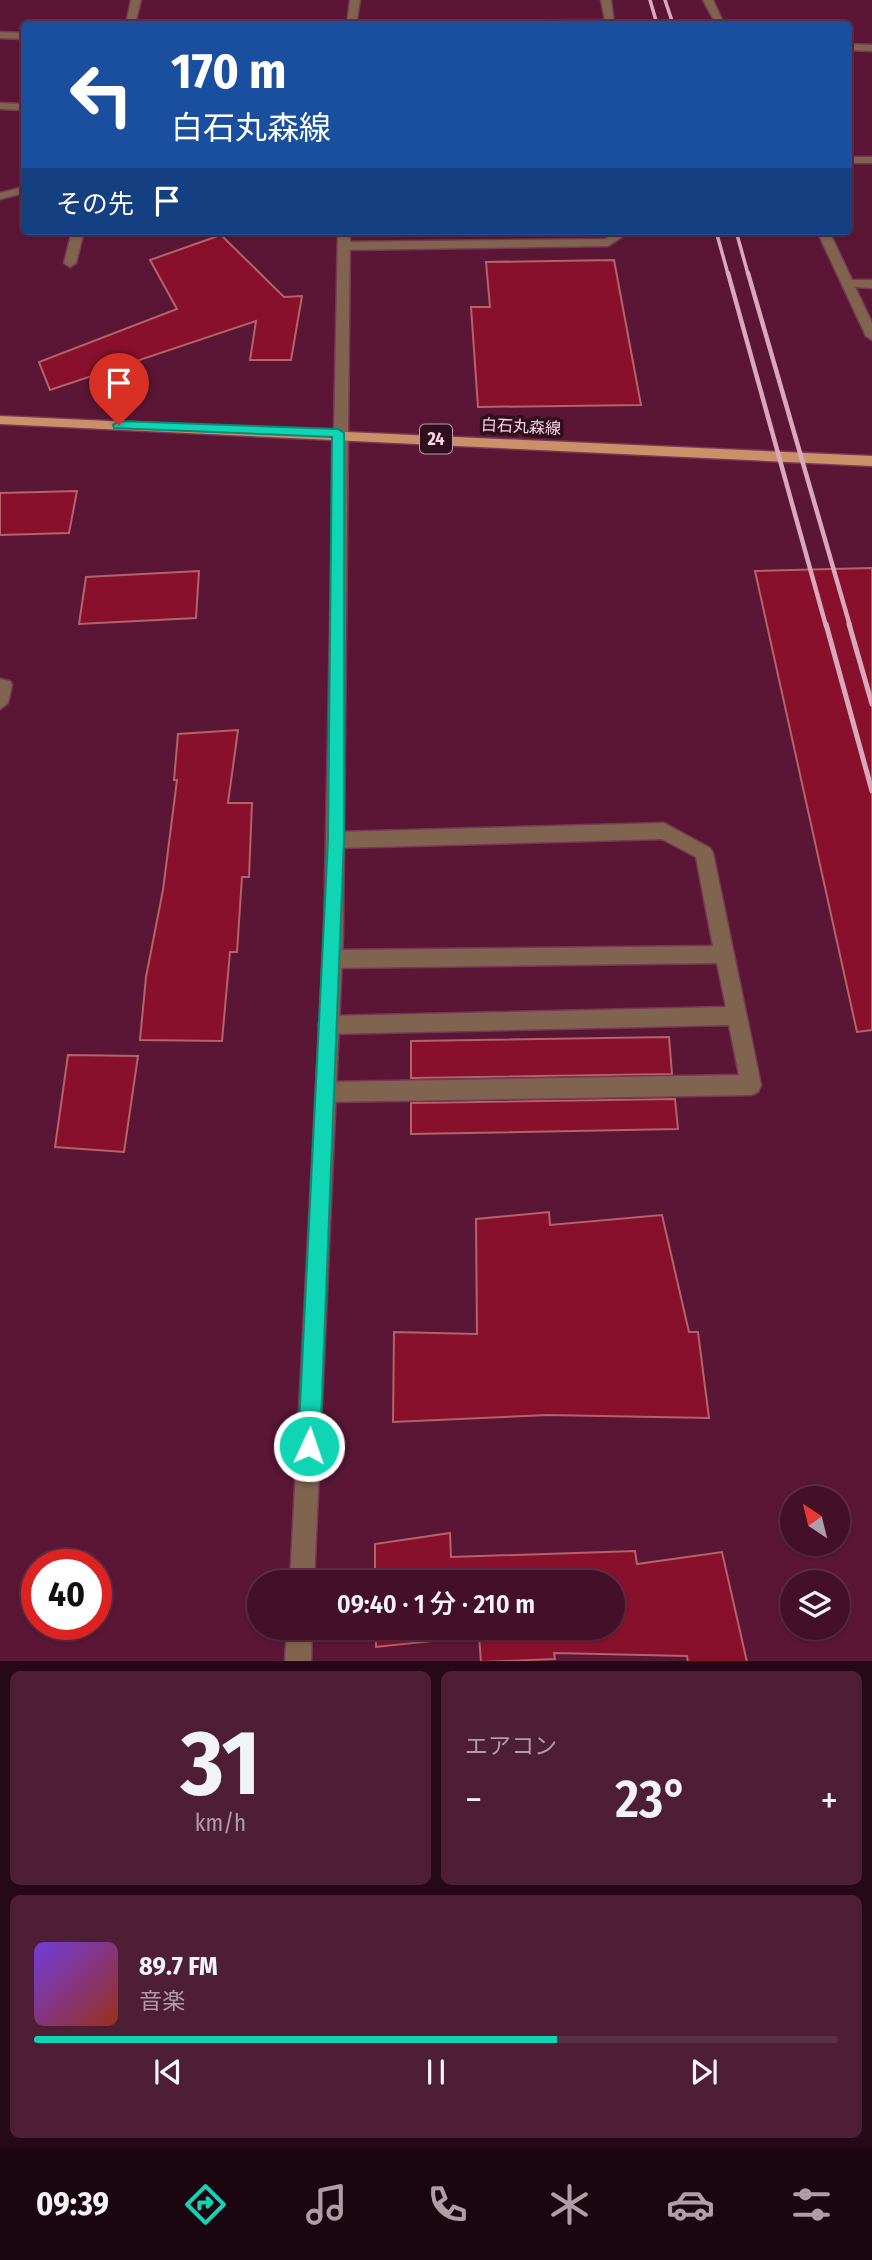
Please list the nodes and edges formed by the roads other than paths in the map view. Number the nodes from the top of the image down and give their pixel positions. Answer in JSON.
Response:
{"nodes":[{"id":1,"x":136,"y":0,"type":"edge"},
{"id":2,"x":355,"y":0,"type":"edge"},
{"id":3,"x":606,"y":0,"type":"edge"},
{"id":4,"x":708,"y":0,"type":"edge"},
{"id":5,"x":131,"y":21,"type":"edge"},
{"id":6,"x":352,"y":21,"type":"edge"},
{"id":7,"x":610,"y":21,"type":"edge"},
{"id":8,"x":718,"y":21,"type":"edge"},
{"id":9,"x":0,"y":35,"type":"edge"},
{"id":10,"x":21,"y":36,"type":"edge"},
{"id":11,"x":852,"y":47,"type":"edge"},
{"id":12,"x":872,"y":48,"type":"edge"},
{"id":13,"x":0,"y":106,"type":"edge"},
{"id":14,"x":21,"y":107,"type":"edge"},
{"id":15,"x":852,"y":160,"type":"edge"},
{"id":16,"x":872,"y":160,"type":"edge"},
{"id":17,"x":21,"y":191,"type":"edge"},
{"id":18,"x":0,"y":196,"type":"edge"},
{"id":19,"x":77,"y":235,"type":"edge"},
{"id":20,"x":344,"y":235,"type":"edge"},
{"id":21,"x":616,"y":235,"type":"edge"},
{"id":22,"x":825,"y":235,"type":"edge"},
{"id":23,"x":344,"y":246,"type":"junction"},
{"id":24,"x":70,"y":263,"type":"dead end"},
{"id":25,"x":848,"y":283,"type":"junction"},
{"id":26,"x":872,"y":284,"type":"edge"},
{"id":27,"x":872,"y":336,"type":"edge"},
{"id":28,"x":0,"y":420,"type":"edge"},
{"id":29,"x":338,"y":433,"type":"junction"},
{"id":30,"x":872,"y":461,"type":"edge"},
{"id":31,"x":0,"y":685,"type":"edge"},
{"id":32,"x":0,"y":703,"type":"edge"},
{"id":33,"x":336,"y":840,"type":"junction"},
{"id":34,"x":726,"y":954,"type":"junction"},
{"id":35,"x":332,"y":959,"type":"junction"},
{"id":36,"x":736,"y":1016,"type":"junction"},
{"id":37,"x":328,"y":1025,"type":"junction"},
{"id":38,"x":327,"y":1092,"type":"junction"},
{"id":39,"x":303,"y":1570,"type":"edge"},
{"id":40,"x":299,"y":1640,"type":"edge"},
{"id":41,"x":298,"y":1661,"type":"edge"}],
"edges":[{"from":1,"to":5,"type":"street"},
{"from":2,"to":6,"type":"street"},
{"from":3,"to":7,"type":"street"},
{"from":4,"to":8,"type":"street"},
{"from":9,"to":10,"type":"street"},
{"from":11,"to":12,"type":"street"},
{"from":13,"to":14,"type":"street"},
{"from":15,"to":16,"type":"street"},
{"from":17,"to":18,"type":"street"},
{"from":19,"to":24,"type":"street"},
{"from":20,"to":23,"type":"street"},
{"from":21,"to":23,"type":"street"},
{"from":22,"to":25,"type":"street"},
{"from":23,"to":29,"type":"street"},
{"from":25,"to":26,"type":"street"},
{"from":25,"to":27,"type":"street"},
{"from":28,"to":29,"type":"main road","name":"白石丸森線","number":"24"},
{"from":29,"to":30,"type":"main road","name":"白石丸森線","number":"24"},
{"from":29,"to":33,"type":"street"},
{"from":31,"to":32,"type":"street"},
{"from":33,"to":34,"type":"street"},
{"from":33,"to":35,"type":"street"},
{"from":34,"to":35,"type":"street"},
{"from":34,"to":36,"type":"street"},
{"from":35,"to":37,"type":"street"},
{"from":36,"to":37,"type":"street"},
{"from":36,"to":38,"type":"street"},
{"from":37,"to":38,"type":"street"},
{"from":38,"to":39,"type":"street"},
{"from":40,"to":41,"type":"street"}]}
